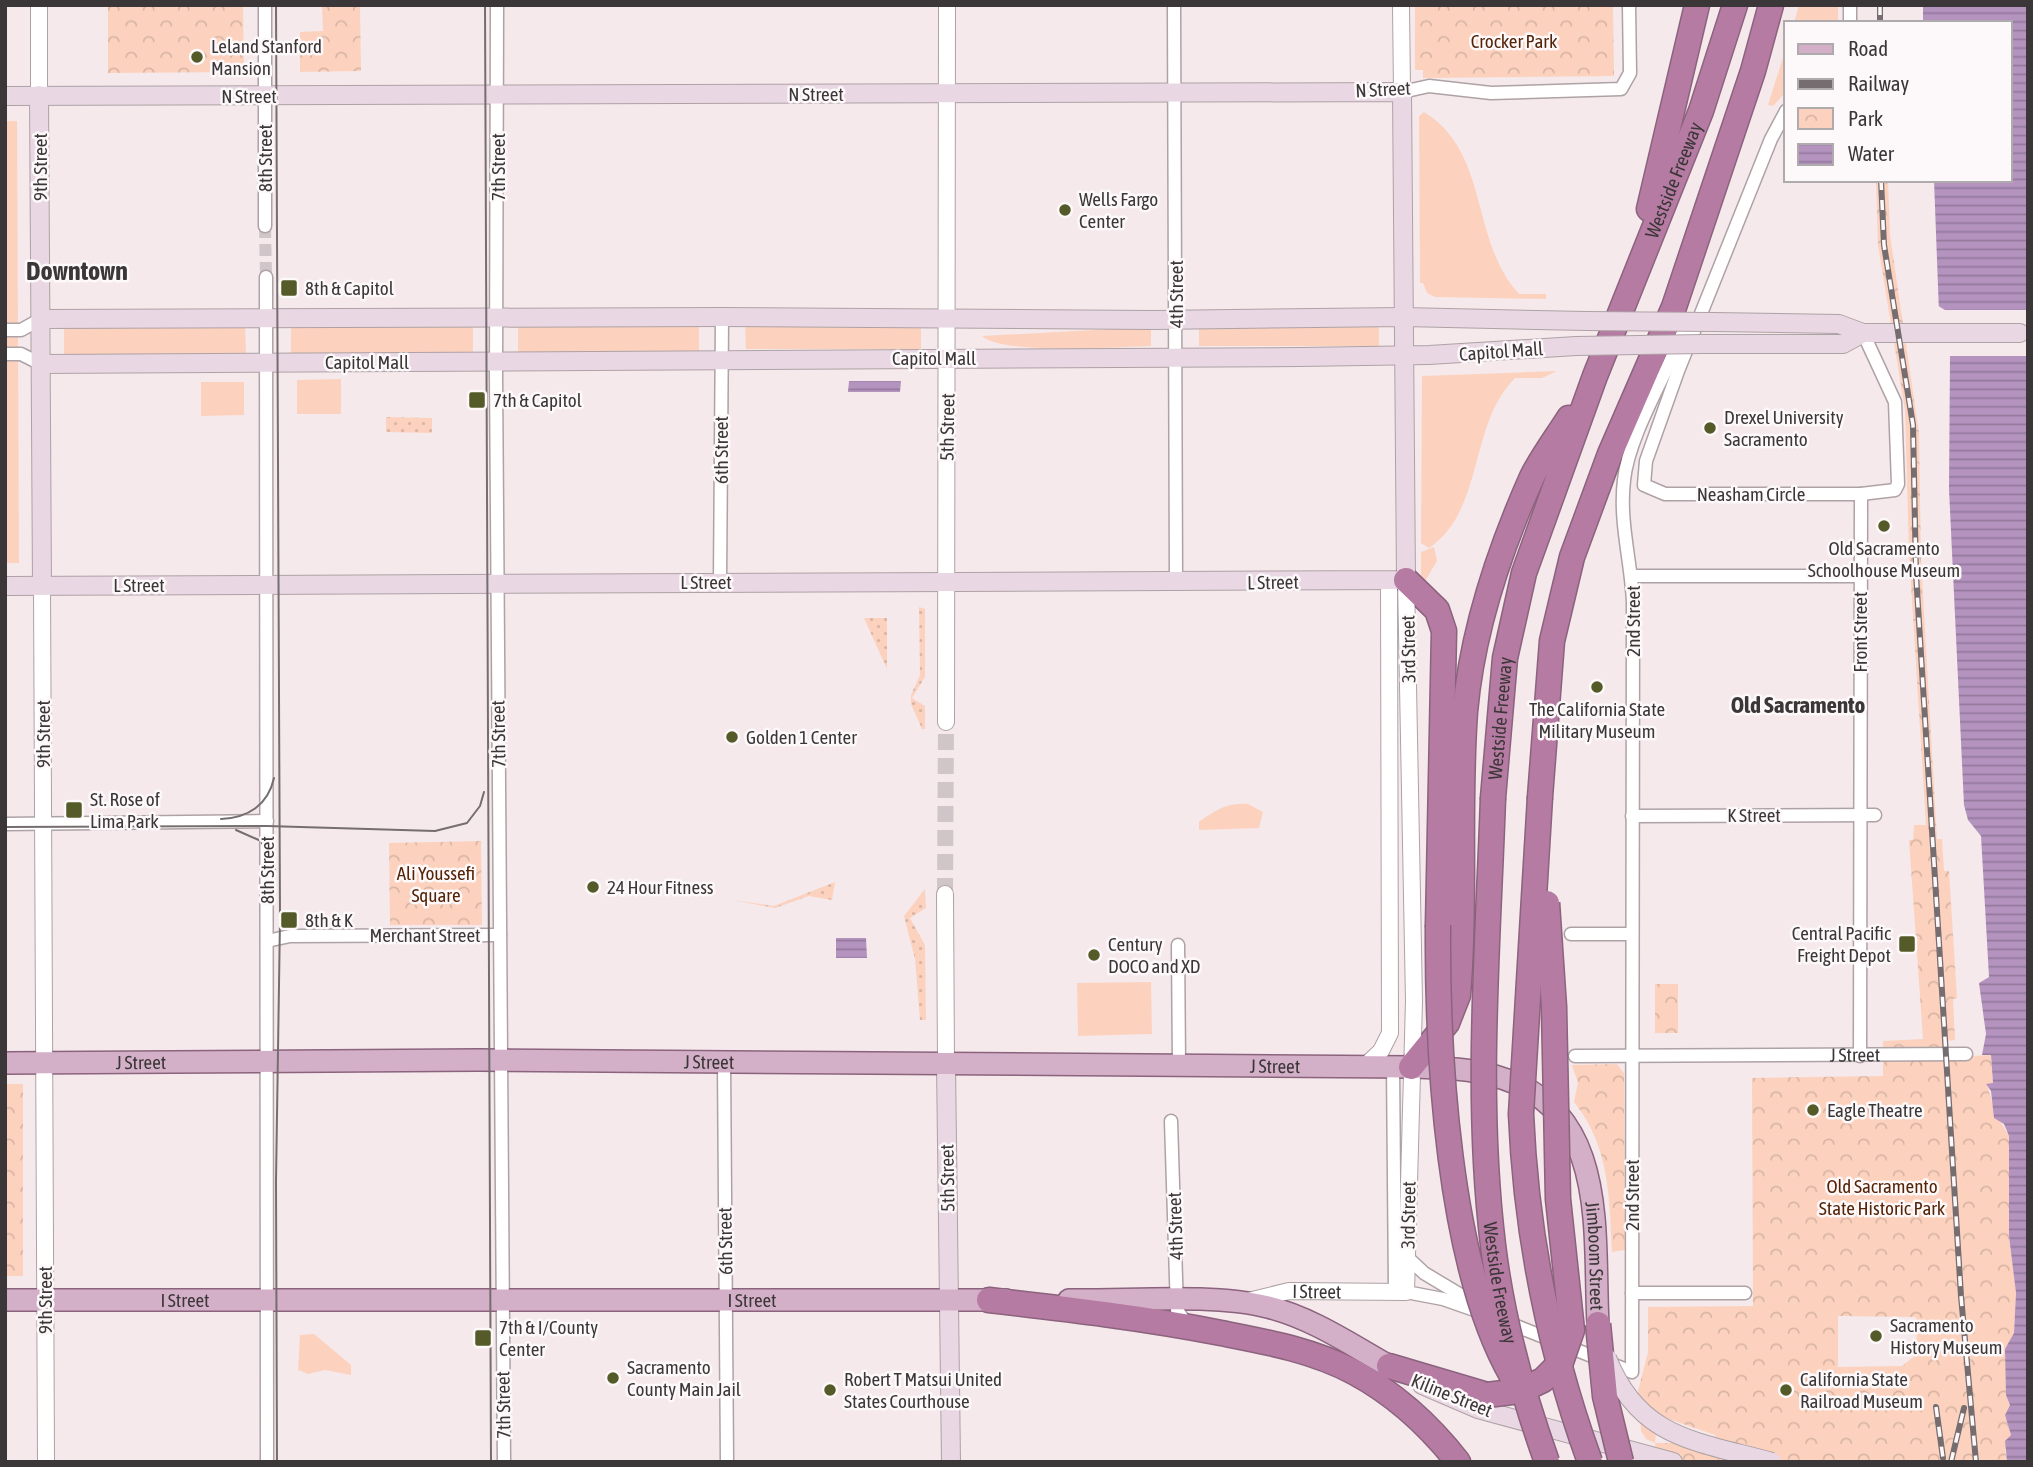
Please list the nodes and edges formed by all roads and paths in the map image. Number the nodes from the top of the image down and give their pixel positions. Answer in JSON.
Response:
{"nodes":[{"id":1,"x":39,"y":5,"type":"edge"},
{"id":2,"x":265,"y":5,"type":"edge"},
{"id":3,"x":498,"y":5,"type":"edge"},
{"id":4,"x":947,"y":5,"type":"edge"},
{"id":5,"x":1174,"y":5,"type":"edge"},
{"id":6,"x":1401,"y":5,"type":"edge"},
{"id":7,"x":1629,"y":5,"type":"edge"},
{"id":8,"x":1697,"y":5,"type":"edge"},
{"id":9,"x":1735,"y":5,"type":"edge"},
{"id":10,"x":1771,"y":5,"type":"edge"},
{"id":11,"x":1782,"y":5,"type":"edge"},
{"id":12,"x":1753,"y":71,"type":"junction"},
{"id":13,"x":1175,"y":92,"type":"junction"},
{"id":14,"x":1402,"y":92,"type":"junction"},
{"id":15,"x":948,"y":94,"type":"junction"},
{"id":16,"x":39,"y":95,"type":"junction"},
{"id":17,"x":498,"y":95,"type":"junction"},
{"id":18,"x":5,"y":96,"type":"edge"},
{"id":19,"x":265,"y":96,"type":"junction"},
{"id":20,"x":1784,"y":115,"type":"edge"},
{"id":21,"x":265,"y":226,"type":"tunnel mouth"},
{"id":22,"x":265,"y":277,"type":"tunnel mouth"},
{"id":23,"x":1631,"y":285,"type":"junction"},
{"id":24,"x":496,"y":317,"type":"junction"},
{"id":25,"x":722,"y":317,"type":"junction"},
{"id":26,"x":1403,"y":317,"type":"junction"},
{"id":27,"x":266,"y":318,"type":"junction"},
{"id":28,"x":41,"y":319,"type":"junction"},
{"id":29,"x":948,"y":320,"type":"junction"},
{"id":30,"x":1176,"y":320,"type":"junction"},
{"id":31,"x":1687,"y":322,"type":"junction"},
{"id":32,"x":5,"y":330,"type":"edge"},
{"id":33,"x":2020,"y":332,"type":"dead end"},
{"id":34,"x":1863,"y":333,"type":"junction"},
{"id":35,"x":1679,"y":345,"type":"junction"},
{"id":36,"x":5,"y":354,"type":"edge"},
{"id":37,"x":1176,"y":356,"type":"junction"},
{"id":38,"x":1404,"y":356,"type":"junction"},
{"id":39,"x":948,"y":358,"type":"junction"},
{"id":40,"x":722,"y":360,"type":"junction"},
{"id":41,"x":496,"y":361,"type":"junction"},
{"id":42,"x":266,"y":363,"type":"junction"},
{"id":43,"x":41,"y":364,"type":"junction"},
{"id":44,"x":1595,"y":376,"type":"junction"},
{"id":45,"x":1860,"y":494,"type":"junction"},
{"id":46,"x":1633,"y":576,"type":"junction"},
{"id":47,"x":1860,"y":576,"type":"junction"},
{"id":48,"x":1398,"y":580,"type":"junction"},
{"id":49,"x":946,"y":581,"type":"junction"},
{"id":50,"x":720,"y":582,"type":"junction"},
{"id":51,"x":497,"y":583,"type":"junction"},
{"id":52,"x":1176,"y":583,"type":"junction"},
{"id":53,"x":266,"y":584,"type":"junction"},
{"id":54,"x":5,"y":586,"type":"edge"},
{"id":55,"x":42,"y":586,"type":"junction"},
{"id":56,"x":946,"y":722,"type":"tunnel mouth"},
{"id":57,"x":1540,"y":797,"type":"junction"},
{"id":58,"x":1860,"y":815,"type":"junction"},
{"id":59,"x":1875,"y":815,"type":"dead end"},
{"id":60,"x":1632,"y":816,"type":"junction"},
{"id":61,"x":267,"y":821,"type":"junction"},
{"id":62,"x":43,"y":823,"type":"junction"},
{"id":63,"x":5,"y":824,"type":"edge"},
{"id":64,"x":946,"y":894,"type":"tunnel mouth"},
{"id":65,"x":1571,"y":934,"type":"dead end"},
{"id":66,"x":1632,"y":934,"type":"junction"},
{"id":67,"x":499,"y":935,"type":"junction"},
{"id":68,"x":267,"y":941,"type":"junction"},
{"id":69,"x":1178,"y":945,"type":"dead end"},
{"id":70,"x":1966,"y":1054,"type":"dead end"},
{"id":71,"x":1575,"y":1056,"type":"dead end"},
{"id":72,"x":1632,"y":1056,"type":"junction"},
{"id":73,"x":1860,"y":1056,"type":"junction"},
{"id":74,"x":500,"y":1060,"type":"junction"},
{"id":75,"x":267,"y":1061,"type":"junction"},
{"id":76,"x":5,"y":1063,"type":"edge"},
{"id":77,"x":45,"y":1063,"type":"junction"},
{"id":78,"x":724,"y":1063,"type":"junction"},
{"id":79,"x":946,"y":1064,"type":"junction"},
{"id":80,"x":1180,"y":1065,"type":"junction"},
{"id":81,"x":1365,"y":1066,"type":"junction"},
{"id":82,"x":1402,"y":1067,"type":"junction"},
{"id":83,"x":1171,"y":1121,"type":"dead end"},
{"id":84,"x":1408,"y":1258,"type":"junction"},
{"id":85,"x":1401,"y":1292,"type":"junction"},
{"id":86,"x":1632,"y":1293,"type":"junction"},
{"id":87,"x":1745,"y":1293,"type":"dead end"},
{"id":88,"x":502,"y":1298,"type":"junction"},
{"id":89,"x":726,"y":1298,"type":"junction"},
{"id":90,"x":45,"y":1299,"type":"junction"},
{"id":91,"x":267,"y":1299,"type":"junction"},
{"id":92,"x":5,"y":1300,"type":"edge"},
{"id":93,"x":949,"y":1300,"type":"junction"},
{"id":94,"x":989,"y":1300,"type":"junction"},
{"id":95,"x":1177,"y":1301,"type":"junction"},
{"id":96,"x":1242,"y":1303,"type":"junction"},
{"id":97,"x":1493,"y":1317,"type":"junction"},
{"id":98,"x":1598,"y":1325,"type":"junction"},
{"id":99,"x":1188,"y":1326,"type":"junction"},
{"id":100,"x":1389,"y":1366,"type":"joint"},
{"id":101,"x":1632,"y":1373,"type":"joint"},
{"id":102,"x":1524,"y":1397,"type":"junction"},
{"id":103,"x":1483,"y":1402,"type":"junction"},
{"id":104,"x":46,"y":1462,"type":"edge"},
{"id":105,"x":267,"y":1462,"type":"edge"},
{"id":106,"x":504,"y":1462,"type":"edge"},
{"id":107,"x":727,"y":1462,"type":"edge"},
{"id":108,"x":951,"y":1462,"type":"edge"},
{"id":109,"x":1458,"y":1462,"type":"edge"},
{"id":110,"x":1547,"y":1462,"type":"edge"},
{"id":111,"x":1590,"y":1462,"type":"edge"},
{"id":112,"x":1621,"y":1462,"type":"edge"},
{"id":113,"x":1673,"y":1462,"type":"edge"},
{"id":114,"x":1772,"y":1462,"type":"edge"}],
"edges":[{"from":1,"to":16,"type":"street","name":"9th Street"},
{"from":2,"to":19,"type":"street","name":"8th Street"},
{"from":3,"to":17,"type":"street","name":"7th Street"},
{"from":4,"to":15,"type":"street","name":"5th Street"},
{"from":5,"to":13,"type":"street","name":"4th Street"},
{"from":6,"to":14,"type":"street","name":"3rd Street"},
{"from":7,"to":14,"type":"street","name":"N Street"},
{"from":8,"to":23,"type":"highway"},
{"from":9,"to":23,"type":"highway","name":"Westside Freeway"},
{"from":10,"to":12,"type":"highway","name":"Westside Freeway"},
{"from":11,"to":12,"type":"highway"},
{"from":12,"to":57,"type":"highway","name":"Westside Freeway"},
{"from":13,"to":14,"type":"main road","name":"N Street"},
{"from":13,"to":15,"type":"main road","name":"N Street"},
{"from":13,"to":30,"type":"street","name":"4th Street"},
{"from":14,"to":26,"type":"main road","name":"3rd Street"},
{"from":15,"to":17,"type":"main road","name":"N Street"},
{"from":15,"to":29,"type":"street","name":"5th Street"},
{"from":16,"to":18,"type":"main road","name":"N Street"},
{"from":16,"to":19,"type":"main road","name":"N Street"},
{"from":16,"to":28,"type":"main road","name":"9th Street"},
{"from":17,"to":19,"type":"main road","name":"N Street"},
{"from":17,"to":24,"type":"street","name":"7th Street"},
{"from":19,"to":21,"type":"street","name":"8th Street"},
{"from":20,"to":45,"type":"street","name":"Neasham Circle"},
{"from":22,"to":27,"type":"street","name":"8th Street"},
{"from":23,"to":44,"type":"highway","name":"Westside Freeway"},
{"from":24,"to":25,"type":"main road","name":"Capitol Mall"},
{"from":24,"to":27,"type":"main road","name":"Capitol Mall"},
{"from":24,"to":41,"type":"street","name":"7th Street"},
{"from":25,"to":29,"type":"main road","name":"Capitol Mall"},
{"from":25,"to":40,"type":"street","name":"6th Street"},
{"from":26,"to":30,"type":"main road","name":"Capitol Mall"},
{"from":26,"to":31,"type":"main road","name":"Capitol Mall","bridge":true},
{"from":26,"to":38,"type":"main road","name":"3rd Street"},
{"from":27,"to":28,"type":"main road","name":"Capitol Mall"},
{"from":27,"to":42,"type":"street","name":"8th Street"},
{"from":28,"to":32,"type":"street","name":"Capitol Mall"},
{"from":28,"to":43,"type":"main road","name":"9th Street"},
{"from":29,"to":30,"type":"main road","name":"Capitol Mall"},
{"from":29,"to":39,"type":"street","name":"5th Street"},
{"from":30,"to":37,"type":"street","name":"4th Street"},
{"from":31,"to":34,"type":"main road","name":"Capitol Mall","bridge":true},
{"from":31,"to":35,"type":"street","name":"2nd Street"},
{"from":33,"to":34,"type":"main road","name":"Capitol Mall"},
{"from":34,"to":35,"type":"main road","name":"Capitol Mall","bridge":true},
{"from":34,"to":45,"type":"street"},
{"from":35,"to":38,"type":"main road","name":"Capitol Mall","bridge":true},
{"from":35,"to":46,"type":"street","name":"2nd Street"},
{"from":36,"to":43,"type":"street","name":"Capitol Mall"},
{"from":37,"to":38,"type":"main road","name":"Capitol Mall"},
{"from":37,"to":39,"type":"main road","name":"Capitol Mall"},
{"from":37,"to":52,"type":"street","name":"4th Street"},
{"from":38,"to":48,"type":"main road","name":"3rd Street"},
{"from":39,"to":40,"type":"main road","name":"Capitol Mall"},
{"from":39,"to":49,"type":"street","name":"5th Street"},
{"from":40,"to":41,"type":"main road","name":"Capitol Mall"},
{"from":40,"to":50,"type":"street","name":"6th Street"},
{"from":41,"to":42,"type":"main road","name":"Capitol Mall"},
{"from":41,"to":51,"type":"street","name":"7th Street"},
{"from":42,"to":43,"type":"main road","name":"Capitol Mall"},
{"from":42,"to":53,"type":"street","name":"8th Street"},
{"from":43,"to":55,"type":"main road","name":"9th Street"},
{"from":44,"to":82,"type":"highway"},
{"from":44,"to":102,"type":"highway","name":"Westside Freeway","bridge":true},
{"from":45,"to":47,"type":"street","name":"Front Street"},
{"from":46,"to":47,"type":"street"},
{"from":46,"to":60,"type":"street","name":"2nd Street"},
{"from":47,"to":58,"type":"street","name":"Front Street"},
{"from":48,"to":52,"type":"main road","name":"L Street"},
{"from":48,"to":81,"type":"street","name":"3rd Street"},
{"from":48,"to":82,"type":"street","name":"3rd Street"},
{"from":48,"to":102,"type":"highway","bridge":true},
{"from":49,"to":50,"type":"main road","name":"L Street"},
{"from":49,"to":52,"type":"main road","name":"L Street"},
{"from":49,"to":56,"type":"street","name":"5th Street"},
{"from":50,"to":51,"type":"main road","name":"L Street"},
{"from":51,"to":53,"type":"main road","name":"L Street"},
{"from":51,"to":67,"type":"street","name":"7th Street"},
{"from":53,"to":55,"type":"main road","name":"L Street"},
{"from":53,"to":61,"type":"street","name":"8th Street"},
{"from":54,"to":55,"type":"main road","name":"L Street"},
{"from":55,"to":62,"type":"street","name":"9th Street"},
{"from":57,"to":103,"type":"highway","bridge":true},
{"from":57,"to":111,"type":"highway","name":"Westside Freeway","bridge":true},
{"from":58,"to":59,"type":"street","name":"K Street"},
{"from":58,"to":60,"type":"street","name":"K Street"},
{"from":58,"to":73,"type":"street","name":"Front Street"},
{"from":60,"to":66,"type":"street","name":"2nd Street"},
{"from":61,"to":62,"type":"street"},
{"from":61,"to":68,"type":"street","name":"8th Street"},
{"from":62,"to":63,"type":"street"},
{"from":62,"to":77,"type":"street","name":"9th Street"},
{"from":64,"to":79,"type":"street","name":"5th Street"},
{"from":65,"to":66,"type":"street"},
{"from":66,"to":72,"type":"street","name":"2nd Street"},
{"from":67,"to":68,"type":"street","name":"Merchant Street"},
{"from":67,"to":74,"type":"street","name":"7th Street"},
{"from":68,"to":75,"type":"street","name":"8th Street"},
{"from":69,"to":80,"type":"street"},
{"from":70,"to":73,"type":"street","name":"J Street"},
{"from":71,"to":72,"type":"street","name":"J Street"},
{"from":72,"to":73,"type":"street","name":"J Street"},
{"from":72,"to":86,"type":"street","name":"2nd Street"},
{"from":74,"to":75,"type":"main road","name":"J Street"},
{"from":74,"to":78,"type":"main road","name":"J Street"},
{"from":74,"to":88,"type":"street","name":"7th Street"},
{"from":75,"to":77,"type":"main road","name":"J Street"},
{"from":75,"to":91,"type":"street","name":"8th Street"},
{"from":76,"to":77,"type":"main road","name":"J Street"},
{"from":77,"to":90,"type":"street","name":"9th Street"},
{"from":78,"to":79,"type":"main road","name":"J Street"},
{"from":78,"to":89,"type":"street","name":"6th Street"},
{"from":79,"to":80,"type":"main road","name":"J Street"},
{"from":79,"to":93,"type":"main road","name":"5th Street"},
{"from":80,"to":81,"type":"main road","name":"J Street"},
{"from":81,"to":82,"type":"main road","name":"J Street"},
{"from":82,"to":84,"type":"street","name":"3rd Street"},
{"from":82,"to":85,"type":"street","name":"3rd Street"},
{"from":82,"to":98,"type":"main road","name":"Jimboom Street"},
{"from":83,"to":95,"type":"street","name":"4th Street"},
{"from":84,"to":85,"type":"street","name":"3rd Street"},
{"from":84,"to":97,"type":"street","name":"I Street"},
{"from":85,"to":96,"type":"street","name":"I Street"},
{"from":85,"to":97,"type":"street","name":"I Street"},
{"from":86,"to":87,"type":"street"},
{"from":86,"to":101,"type":"street","name":"2nd Street"},
{"from":88,"to":89,"type":"main road","name":"I Street"},
{"from":88,"to":91,"type":"main road","name":"I Street"},
{"from":88,"to":106,"type":"street","name":"7th Street"},
{"from":89,"to":93,"type":"main road","name":"I Street"},
{"from":89,"to":107,"type":"street","name":"6th Street"},
{"from":90,"to":91,"type":"main road","name":"I Street"},
{"from":90,"to":92,"type":"main road","name":"I Street"},
{"from":90,"to":104,"type":"street","name":"9th Street"},
{"from":91,"to":105,"type":"street","name":"8th Street"},
{"from":93,"to":94,"type":"main road","name":"I Street"},
{"from":93,"to":108,"type":"main road","name":"5th Street"},
{"from":94,"to":95,"type":"main road","name":"I Street"},
{"from":94,"to":99,"type":"highway"},
{"from":95,"to":96,"type":"main road","name":"I Street"},
{"from":95,"to":99,"type":"street","name":"4th Street"},
{"from":96,"to":100,"type":"main road","name":"Kiline Street"},
{"from":97,"to":101,"type":"street","name":"I Street"},
{"from":98,"to":112,"type":"highway","bridge":true},
{"from":98,"to":114,"type":"main road","name":"Jimboom Street","bridge":true},
{"from":99,"to":109,"type":"highway"},
{"from":100,"to":103,"type":"highway"},
{"from":102,"to":110,"type":"highway","name":"Westside Freeway","bridge":true},
{"from":103,"to":113,"type":"main road","name":"Kiline Street","bridge":true}]}
